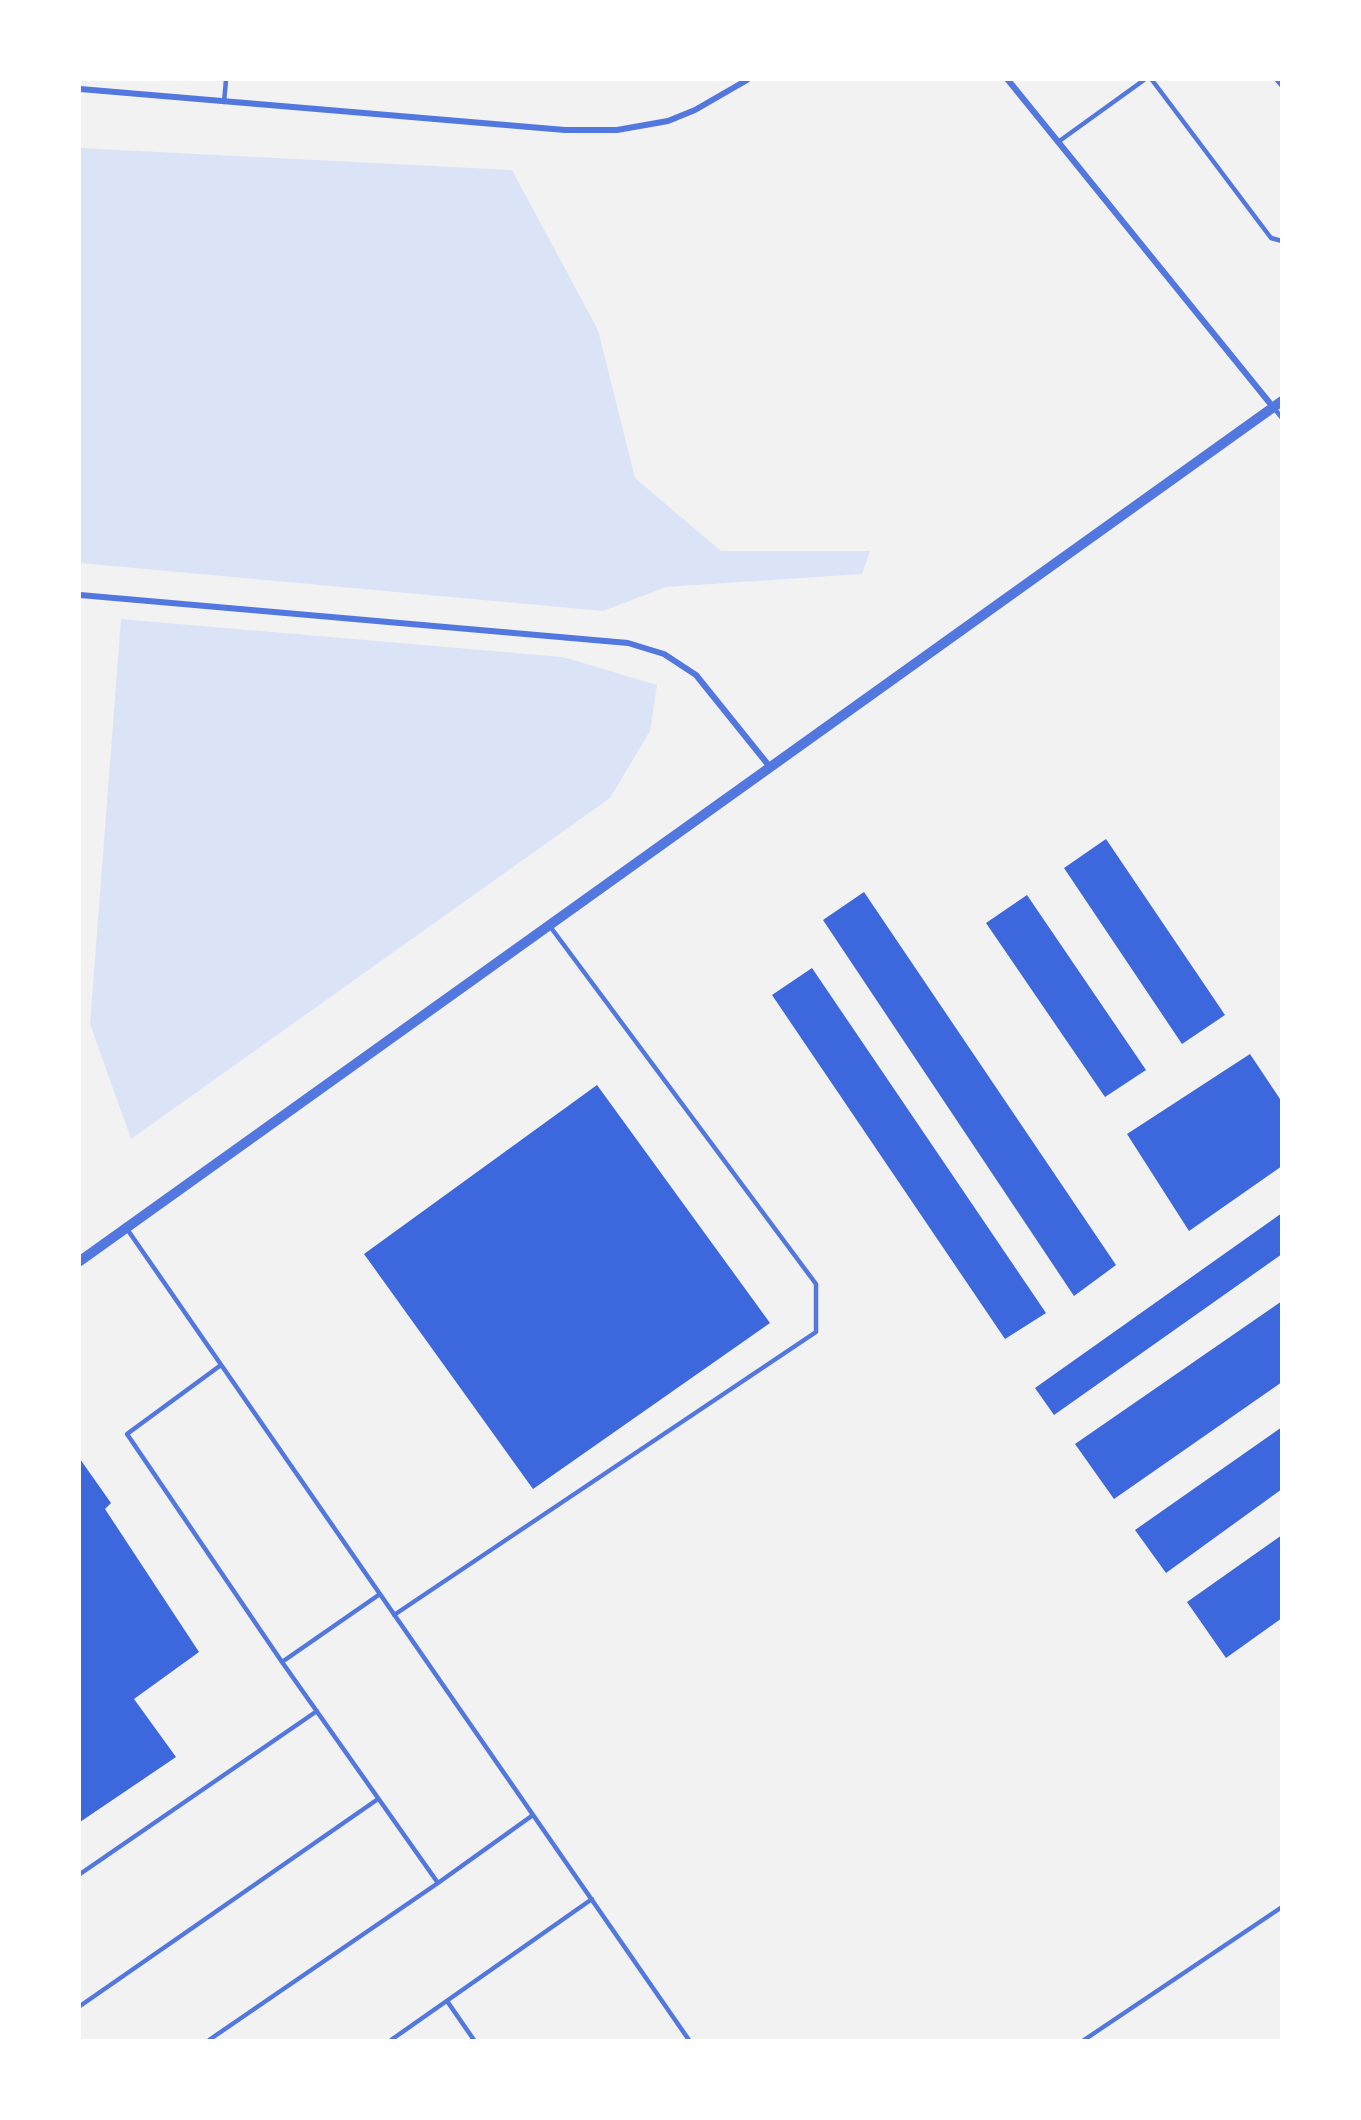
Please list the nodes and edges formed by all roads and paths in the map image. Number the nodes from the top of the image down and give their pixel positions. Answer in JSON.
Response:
{"nodes":[{"id":1,"x":226,"y":80,"type":"edge"},
{"id":2,"x":747,"y":80,"type":"edge"},
{"id":3,"x":1008,"y":80,"type":"edge"},
{"id":4,"x":1144,"y":80,"type":"edge"},
{"id":5,"x":1152,"y":80,"type":"edge"},
{"id":6,"x":1276,"y":80,"type":"edge"},
{"id":7,"x":1281,"y":86,"type":"edge"},
{"id":8,"x":80,"y":90,"type":"edge"},
{"id":9,"x":224,"y":102,"type":"junction"},
{"id":10,"x":1058,"y":142,"type":"junction"},
{"id":11,"x":1281,"y":241,"type":"edge"},
{"id":12,"x":1277,"y":404,"type":"edge"},
{"id":13,"x":1281,"y":418,"type":"edge"},
{"id":14,"x":80,"y":594,"type":"edge"},
{"id":15,"x":770,"y":767,"type":"junction"},
{"id":16,"x":549,"y":925,"type":"junction"},
{"id":17,"x":126,"y":1228,"type":"junction"},
{"id":18,"x":80,"y":1261,"type":"edge"},
{"id":19,"x":221,"y":1365,"type":"junction"},
{"id":20,"x":380,"y":1594,"type":"junction"},
{"id":21,"x":394,"y":1615,"type":"junction"},
{"id":22,"x":282,"y":1662,"type":"junction"},
{"id":23,"x":316,"y":1711,"type":"junction"},
{"id":24,"x":378,"y":1799,"type":"junction"},
{"id":25,"x":533,"y":1815,"type":"junction"},
{"id":26,"x":80,"y":1874,"type":"edge"},
{"id":27,"x":438,"y":1883,"type":"junction"},
{"id":28,"x":592,"y":1899,"type":"junction"},
{"id":29,"x":1281,"y":1906,"type":"edge"},
{"id":30,"x":447,"y":2001,"type":"junction"},
{"id":31,"x":80,"y":2006,"type":"edge"},
{"id":32,"x":209,"y":2040,"type":"edge"},
{"id":33,"x":392,"y":2040,"type":"edge"},
{"id":34,"x":474,"y":2040,"type":"edge"},
{"id":35,"x":689,"y":2040,"type":"edge"},
{"id":36,"x":1084,"y":2040,"type":"edge"}],
"edges":[{"from":1,"to":9,"type":"lane"},
{"from":2,"to":9,"type":"street"},
{"from":3,"to":10,"type":"street"},
{"from":4,"to":10,"type":"lane"},
{"from":5,"to":11,"type":"lane"},
{"from":6,"to":7,"type":"lane"},
{"from":8,"to":9,"type":"street"},
{"from":10,"to":12,"type":"street"},
{"from":12,"to":13,"type":"lane"},
{"from":12,"to":15,"type":"street"},
{"from":14,"to":15,"type":"street"},
{"from":15,"to":16,"type":"street"},
{"from":16,"to":17,"type":"street"},
{"from":16,"to":21,"type":"lane"},
{"from":17,"to":18,"type":"street"},
{"from":17,"to":19,"type":"lane"},
{"from":19,"to":20,"type":"lane"},
{"from":19,"to":22,"type":"lane"},
{"from":20,"to":21,"type":"lane"},
{"from":20,"to":22,"type":"lane"},
{"from":21,"to":25,"type":"lane"},
{"from":22,"to":23,"type":"lane"},
{"from":23,"to":24,"type":"lane"},
{"from":23,"to":26,"type":"lane"},
{"from":24,"to":27,"type":"lane"},
{"from":24,"to":31,"type":"lane"},
{"from":25,"to":27,"type":"lane"},
{"from":25,"to":28,"type":"lane"},
{"from":27,"to":32,"type":"lane"},
{"from":28,"to":30,"type":"lane"},
{"from":28,"to":35,"type":"lane"},
{"from":29,"to":36,"type":"lane"},
{"from":30,"to":33,"type":"lane"},
{"from":30,"to":34,"type":"lane"}]}
